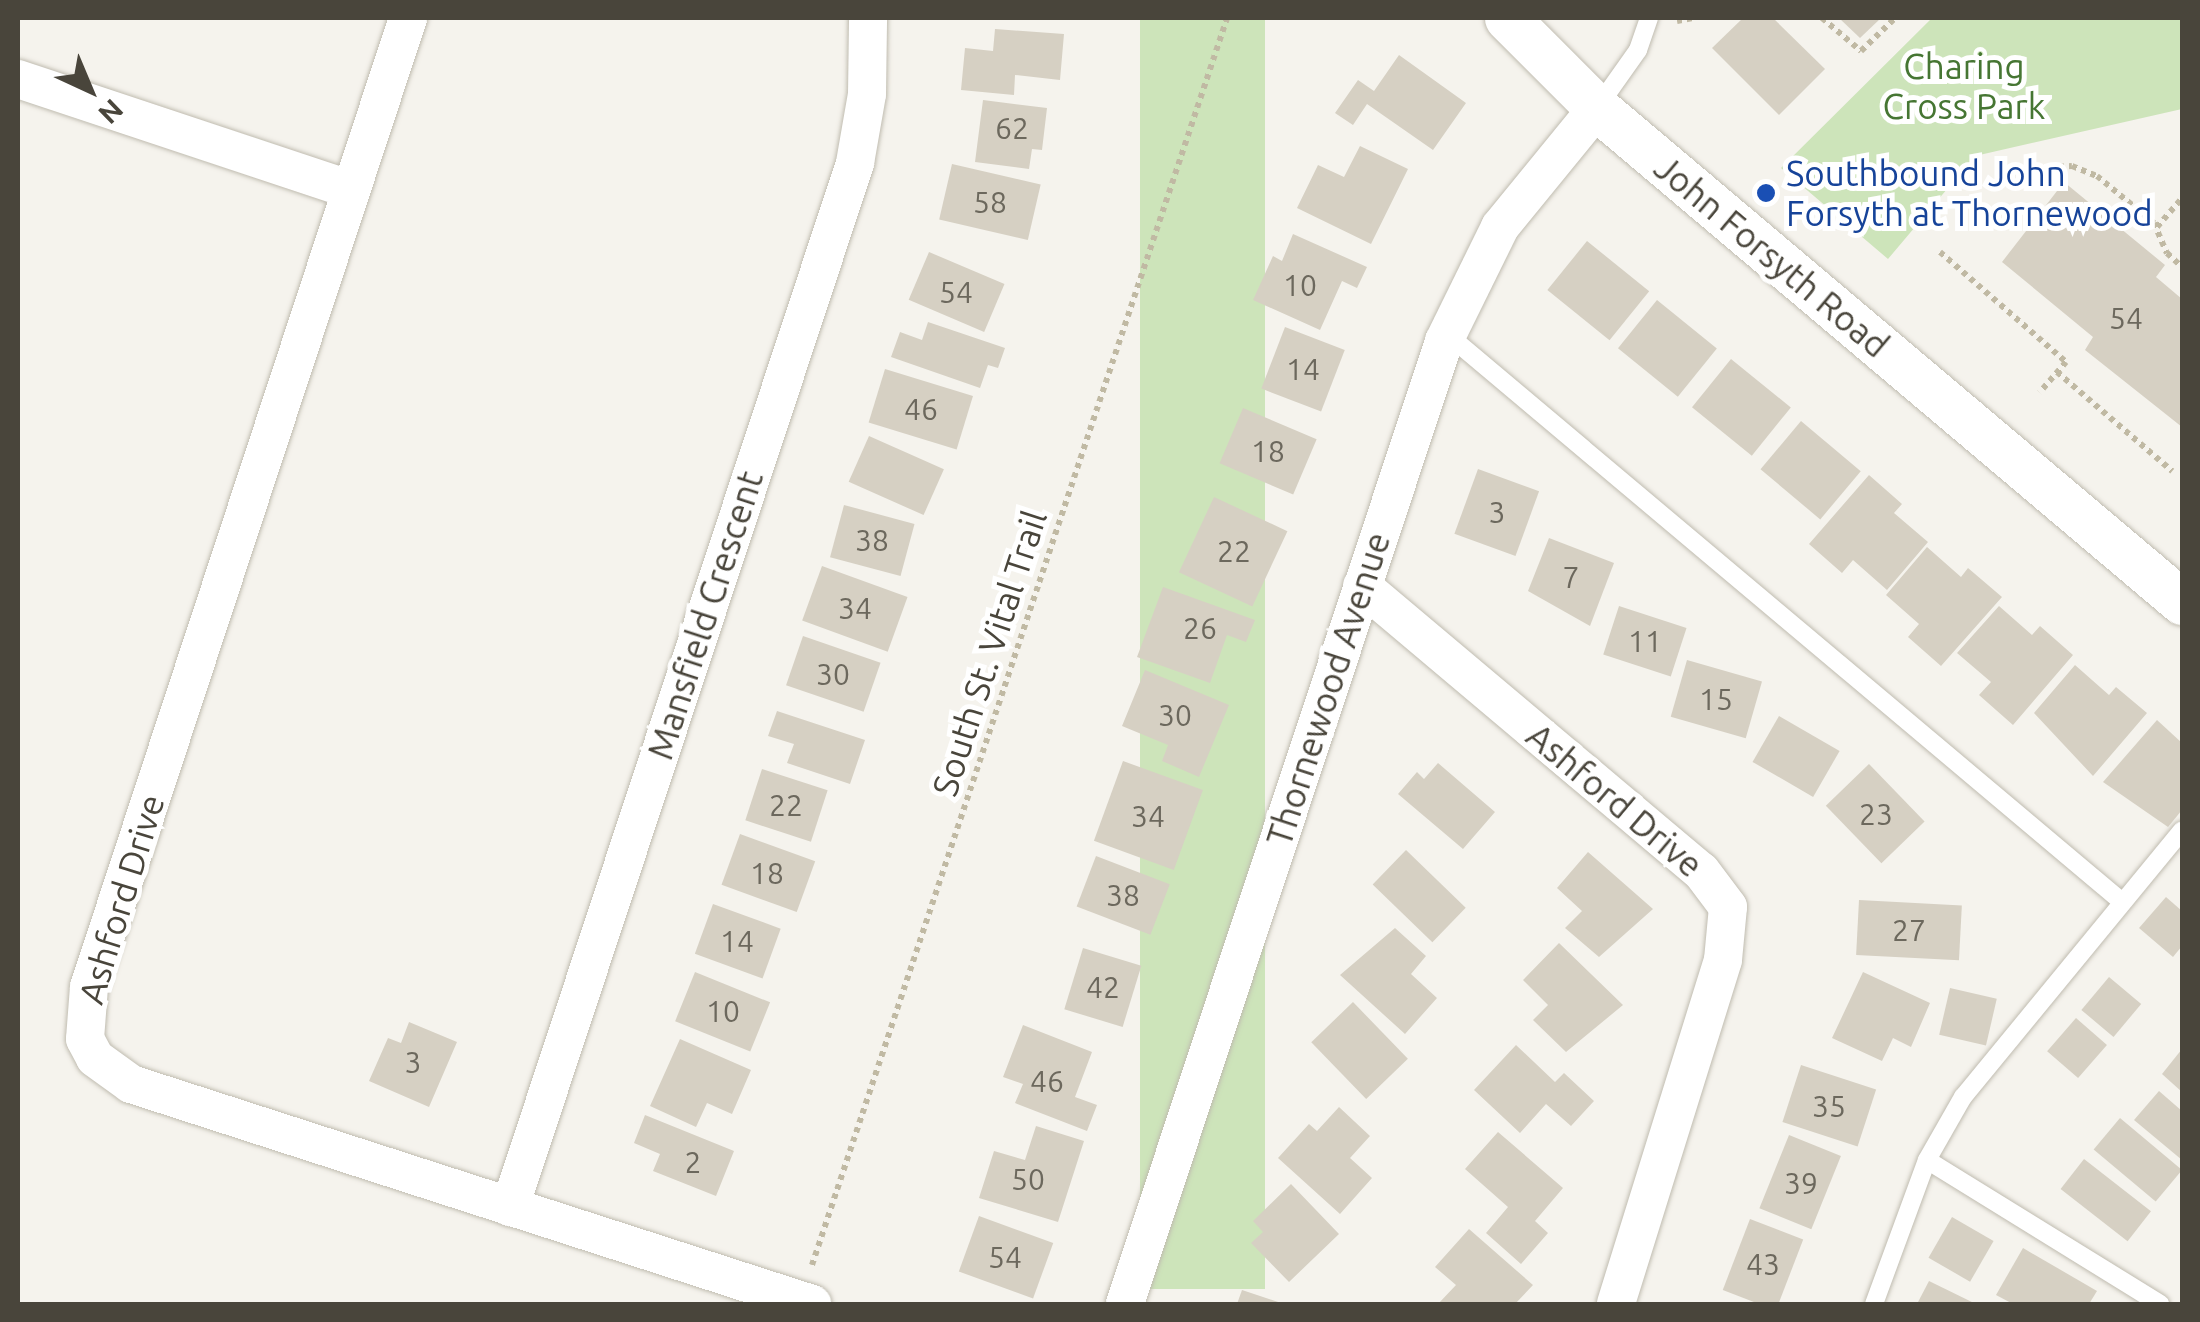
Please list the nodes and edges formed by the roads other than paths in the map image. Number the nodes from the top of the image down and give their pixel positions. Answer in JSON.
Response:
{"nodes":[{"id":1,"x":408,"y":18,"type":"edge"},
{"id":2,"x":868,"y":18,"type":"edge"},
{"id":3,"x":1506,"y":18,"type":"edge"},
{"id":4,"x":1650,"y":18,"type":"edge"},
{"id":5,"x":18,"y":79,"type":"edge"},
{"id":6,"x":1596,"y":108,"type":"junction"},
{"id":7,"x":352,"y":190,"type":"junction"},
{"id":8,"x":1447,"y":334,"type":"junction"},
{"id":9,"x":1362,"y":586,"type":"junction"},
{"id":10,"x":2182,"y":602,"type":"edge"},
{"id":11,"x":2182,"y":830,"type":"edge"},
{"id":12,"x":2121,"y":900,"type":"junction"},
{"id":13,"x":1926,"y":1160,"type":"junction"},
{"id":14,"x":510,"y":1207,"type":"junction"},
{"id":15,"x":806,"y":1303,"type":"edge"},
{"id":16,"x":1125,"y":1304,"type":"edge"},
{"id":17,"x":1616,"y":1304,"type":"edge"},
{"id":18,"x":1874,"y":1304,"type":"edge"},
{"id":19,"x":2160,"y":1304,"type":"edge"}],
"edges":[{"from":1,"to":7,"type":"street","name":"Ashford Drive"},
{"from":2,"to":14,"type":"street","name":"Mansfield Crescent"},
{"from":3,"to":6,"type":"street","name":"John Forsyth Road"},
{"from":4,"to":6,"type":"lane"},
{"from":5,"to":7,"type":"street"},
{"from":6,"to":8,"type":"street","name":"Thornewood Avenue"},
{"from":6,"to":10,"type":"street","name":"John Forsyth Road"},
{"from":7,"to":14,"type":"street","name":"Ashford Drive"},
{"from":8,"to":9,"type":"street","name":"Thornewood Avenue"},
{"from":8,"to":12,"type":"lane"},
{"from":9,"to":16,"type":"street","name":"Thornewood Avenue"},
{"from":9,"to":17,"type":"street","name":"Ashford Drive"},
{"from":11,"to":12,"type":"lane"},
{"from":12,"to":13,"type":"lane"},
{"from":13,"to":18,"type":"lane"},
{"from":13,"to":19,"type":"lane"},
{"from":14,"to":15,"type":"street","name":"Ashford Drive"}]}
